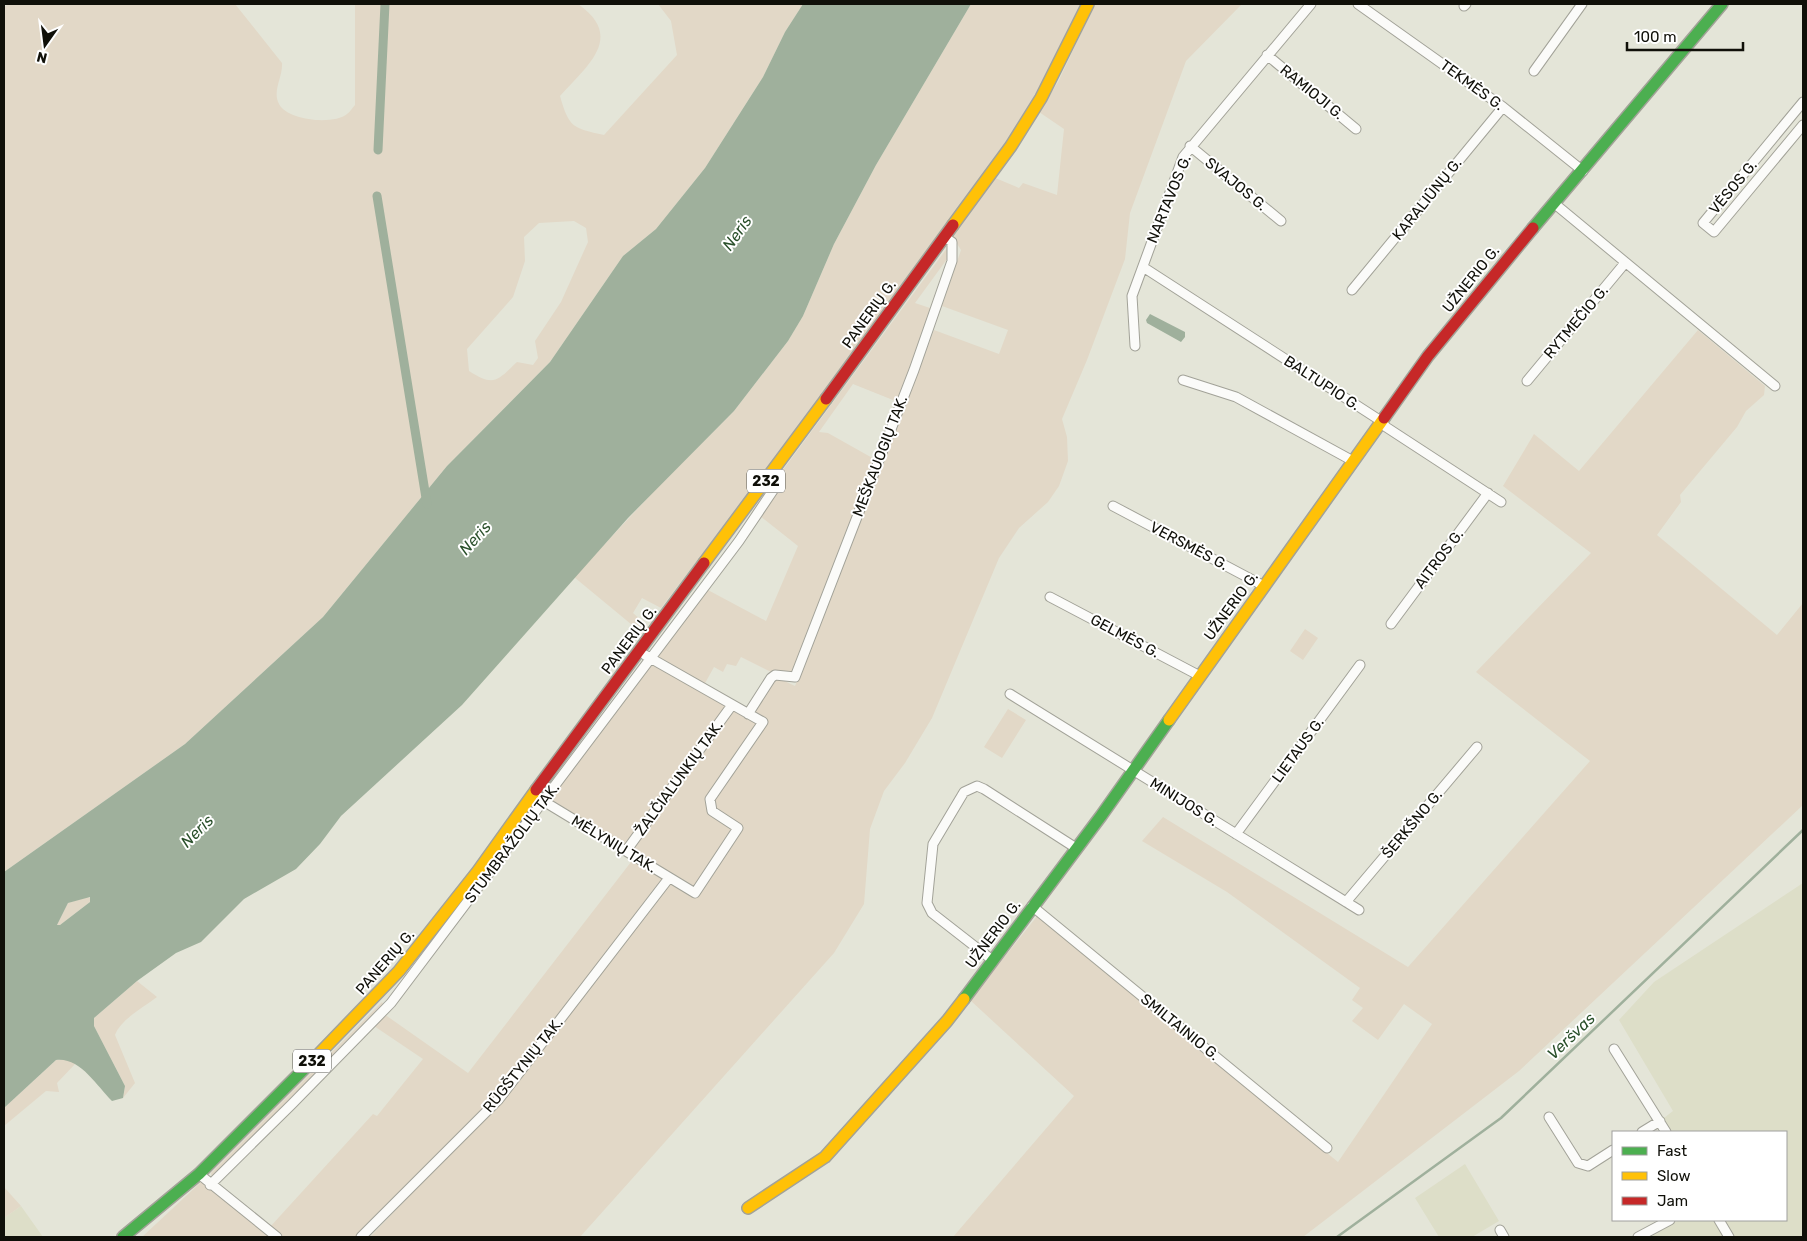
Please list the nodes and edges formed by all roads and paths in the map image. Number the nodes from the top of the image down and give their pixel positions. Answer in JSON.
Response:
{"nodes":[{"id":1,"x":1088,"y":4,"type":"edge"},
{"id":2,"x":1311,"y":4,"type":"edge"},
{"id":3,"x":1358,"y":4,"type":"edge"},
{"id":4,"x":1582,"y":4,"type":"edge"},
{"id":5,"x":1722,"y":4,"type":"edge"},
{"id":6,"x":1267,"y":55,"type":"junction"},
{"id":7,"x":1534,"y":71,"type":"dead end"},
{"id":8,"x":1803,"y":102,"type":"edge"},
{"id":9,"x":1503,"y":107,"type":"junction"},
{"id":10,"x":1803,"y":125,"type":"edge"},
{"id":11,"x":1356,"y":128,"type":"dead end"},
{"id":12,"x":1190,"y":146,"type":"junction"},
{"id":13,"x":1583,"y":171,"type":"junction"},
{"id":14,"x":1555,"y":204,"type":"junction"},
{"id":15,"x":1281,"y":221,"type":"dead end"},
{"id":16,"x":944,"y":237,"type":"junction"},
{"id":17,"x":1625,"y":263,"type":"junction"},
{"id":18,"x":1143,"y":267,"type":"junction"},
{"id":19,"x":1352,"y":290,"type":"dead end"},
{"id":20,"x":1135,"y":346,"type":"dead end"},
{"id":21,"x":1182,"y":380,"type":"dead end"},
{"id":22,"x":1527,"y":381,"type":"dead end"},
{"id":23,"x":1775,"y":386,"type":"dead end"},
{"id":24,"x":1381,"y":421,"type":"junction"},
{"id":25,"x":1353,"y":461,"type":"junction"},
{"id":26,"x":772,"y":473,"type":"junction"},
{"id":27,"x":1488,"y":494,"type":"junction"},
{"id":28,"x":1500,"y":502,"type":"dead end"},
{"id":29,"x":1113,"y":506,"type":"dead end"},
{"id":30,"x":1264,"y":586,"type":"junction"},
{"id":31,"x":1050,"y":597,"type":"dead end"},
{"id":32,"x":1391,"y":624,"type":"dead end"},
{"id":33,"x":638,"y":652,"type":"junction"},
{"id":34,"x":650,"y":657,"type":"junction"},
{"id":35,"x":1360,"y":665,"type":"dead end"},
{"id":36,"x":1200,"y":676,"type":"junction"},
{"id":37,"x":1010,"y":694,"type":"dead end"},
{"id":38,"x":732,"y":705,"type":"junction"},
{"id":39,"x":748,"y":714,"type":"junction"},
{"id":40,"x":1477,"y":747,"type":"dead end"},
{"id":41,"x":1133,"y":770,"type":"junction"},
{"id":42,"x":538,"y":798,"type":"junction"},
{"id":43,"x":1236,"y":834,"type":"junction"},
{"id":44,"x":1076,"y":848,"type":"junction"},
{"id":45,"x":626,"y":851,"type":"junction"},
{"id":46,"x":669,"y":878,"type":"junction"},
{"id":47,"x":1346,"y":902,"type":"junction"},
{"id":48,"x":1032,"y":906,"type":"junction"},
{"id":49,"x":1359,"y":910,"type":"dead end"},
{"id":50,"x":992,"y":959,"type":"junction"},
{"id":51,"x":1614,"y":1049,"type":"dead end"},
{"id":52,"x":1549,"y":1117,"type":"dead end"},
{"id":53,"x":1660,"y":1121,"type":"junction"},
{"id":54,"x":1644,"y":1131,"type":"edge"},
{"id":55,"x":1665,"y":1131,"type":"edge"},
{"id":56,"x":1327,"y":1148,"type":"dead end"},
{"id":57,"x":1612,"y":1151,"type":"edge"},
{"id":58,"x":199,"y":1174,"type":"junction"},
{"id":59,"x":210,"y":1185,"type":"junction"},
{"id":60,"x":748,"y":1208,"type":"dead end"},
{"id":61,"x":1668,"y":1221,"type":"edge"},
{"id":62,"x":1720,"y":1221,"type":"edge"},
{"id":63,"x":123,"y":1237,"type":"edge"},
{"id":64,"x":277,"y":1237,"type":"edge"},
{"id":65,"x":361,"y":1237,"type":"edge"},
{"id":66,"x":1638,"y":1237,"type":"edge"},
{"id":67,"x":1730,"y":1237,"type":"edge"}],
"edges":[{"from":1,"to":16,"type":"main road","name":"PANERIŲ G.","number":"232"},
{"from":2,"to":6,"type":"street","name":"NARTAVOS G."},
{"from":3,"to":9,"type":"street","name":"TEKMĖS G."},
{"from":4,"to":7,"type":"street"},
{"from":5,"to":13,"type":"main road","name":"UŽNERIO G."},
{"from":6,"to":11,"type":"street","name":"RAMIOJI G."},
{"from":6,"to":12,"type":"street","name":"NARTAVOS G."},
{"from":8,"to":10,"type":"street","name":"VĖSOS G."},
{"from":9,"to":13,"type":"street","name":"TEKMĖS G."},
{"from":9,"to":19,"type":"street","name":"KARALIŪNŲ G."},
{"from":12,"to":15,"type":"street","name":"SVAJOS G."},
{"from":12,"to":18,"type":"street","name":"NARTAVOS G."},
{"from":13,"to":14,"type":"main road","name":"UŽNERIO G."},
{"from":14,"to":17,"type":"street"},
{"from":14,"to":24,"type":"main road","name":"UŽNERIO G."},
{"from":16,"to":26,"type":"main road","name":"PANERIŲ G.","number":"232"},
{"from":16,"to":39,"type":"street","name":"MEŠKAUOGIŲ TAK."},
{"from":17,"to":22,"type":"street","name":"RYTMEČIO G."},
{"from":17,"to":23,"type":"street"},
{"from":18,"to":20,"type":"street","name":"NARTAVOS G."},
{"from":18,"to":24,"type":"street","name":"BALTUPIO G."},
{"from":21,"to":25,"type":"street"},
{"from":24,"to":25,"type":"main road","name":"UŽNERIO G."},
{"from":24,"to":27,"type":"street","name":"BALTUPIO G."},
{"from":25,"to":30,"type":"main road","name":"UŽNERIO G."},
{"from":26,"to":33,"type":"main road","name":"PANERIŲ G.","number":"232"},
{"from":26,"to":34,"type":"street","name":"STUMBRAŽOLIŲ TAK."},
{"from":27,"to":28,"type":"street","name":"BALTUPIO G."},
{"from":27,"to":32,"type":"street","name":"AITROS G."},
{"from":29,"to":30,"type":"street","name":"VERSMĖS G."},
{"from":30,"to":36,"type":"main road","name":"UŽNERIO G."},
{"from":31,"to":36,"type":"street","name":"GELMĖS G."},
{"from":33,"to":34,"type":"street"},
{"from":33,"to":42,"type":"main road","name":"PANERIŲ G.","number":"232"},
{"from":34,"to":38,"type":"street"},
{"from":34,"to":42,"type":"street","name":"STUMBRAŽOLIŲ TAK."},
{"from":35,"to":43,"type":"street","name":"LIETAUS G."},
{"from":36,"to":41,"type":"main road","name":"UŽNERIO G."},
{"from":37,"to":41,"type":"street","name":"MINIJOS G."},
{"from":38,"to":39,"type":"street"},
{"from":38,"to":45,"type":"street","name":"ŽALČIALUNKIŲ TAK."},
{"from":39,"to":46,"type":"street","name":"MĖLYNIŲ TAK."},
{"from":40,"to":47,"type":"street","name":"ŠERKŠNO G."},
{"from":41,"to":43,"type":"street","name":"MINIJOS G."},
{"from":41,"to":44,"type":"main road","name":"UŽNERIO G."},
{"from":42,"to":45,"type":"street","name":"MĖLYNIŲ TAK."},
{"from":42,"to":58,"type":"main road","name":"PANERIŲ G.","number":"232"},
{"from":42,"to":59,"type":"street","name":"STUMBRAŽOLIŲ TAK."},
{"from":43,"to":47,"type":"street","name":"MINIJOS G."},
{"from":44,"to":48,"type":"main road","name":"UŽNERIO G."},
{"from":44,"to":50,"type":"street"},
{"from":45,"to":46,"type":"street","name":"MĖLYNIŲ TAK."},
{"from":46,"to":65,"type":"street","name":"RŪGŠTYNIŲ TAK."},
{"from":47,"to":49,"type":"street","name":"MINIJOS G."},
{"from":48,"to":50,"type":"main road","name":"UŽNERIO G."},
{"from":48,"to":56,"type":"street","name":"SMILTAINIO G."},
{"from":50,"to":60,"type":"main road","name":"UŽNERIO G."},
{"from":51,"to":53,"type":"street"},
{"from":52,"to":57,"type":"street"},
{"from":53,"to":54,"type":"street"},
{"from":53,"to":55,"type":"street"},
{"from":58,"to":59,"type":"street"},
{"from":58,"to":63,"type":"main road","name":"PANERIŲ G.","number":"232"},
{"from":59,"to":64,"type":"street"},
{"from":61,"to":66,"type":"street"},
{"from":62,"to":67,"type":"street"}]}
